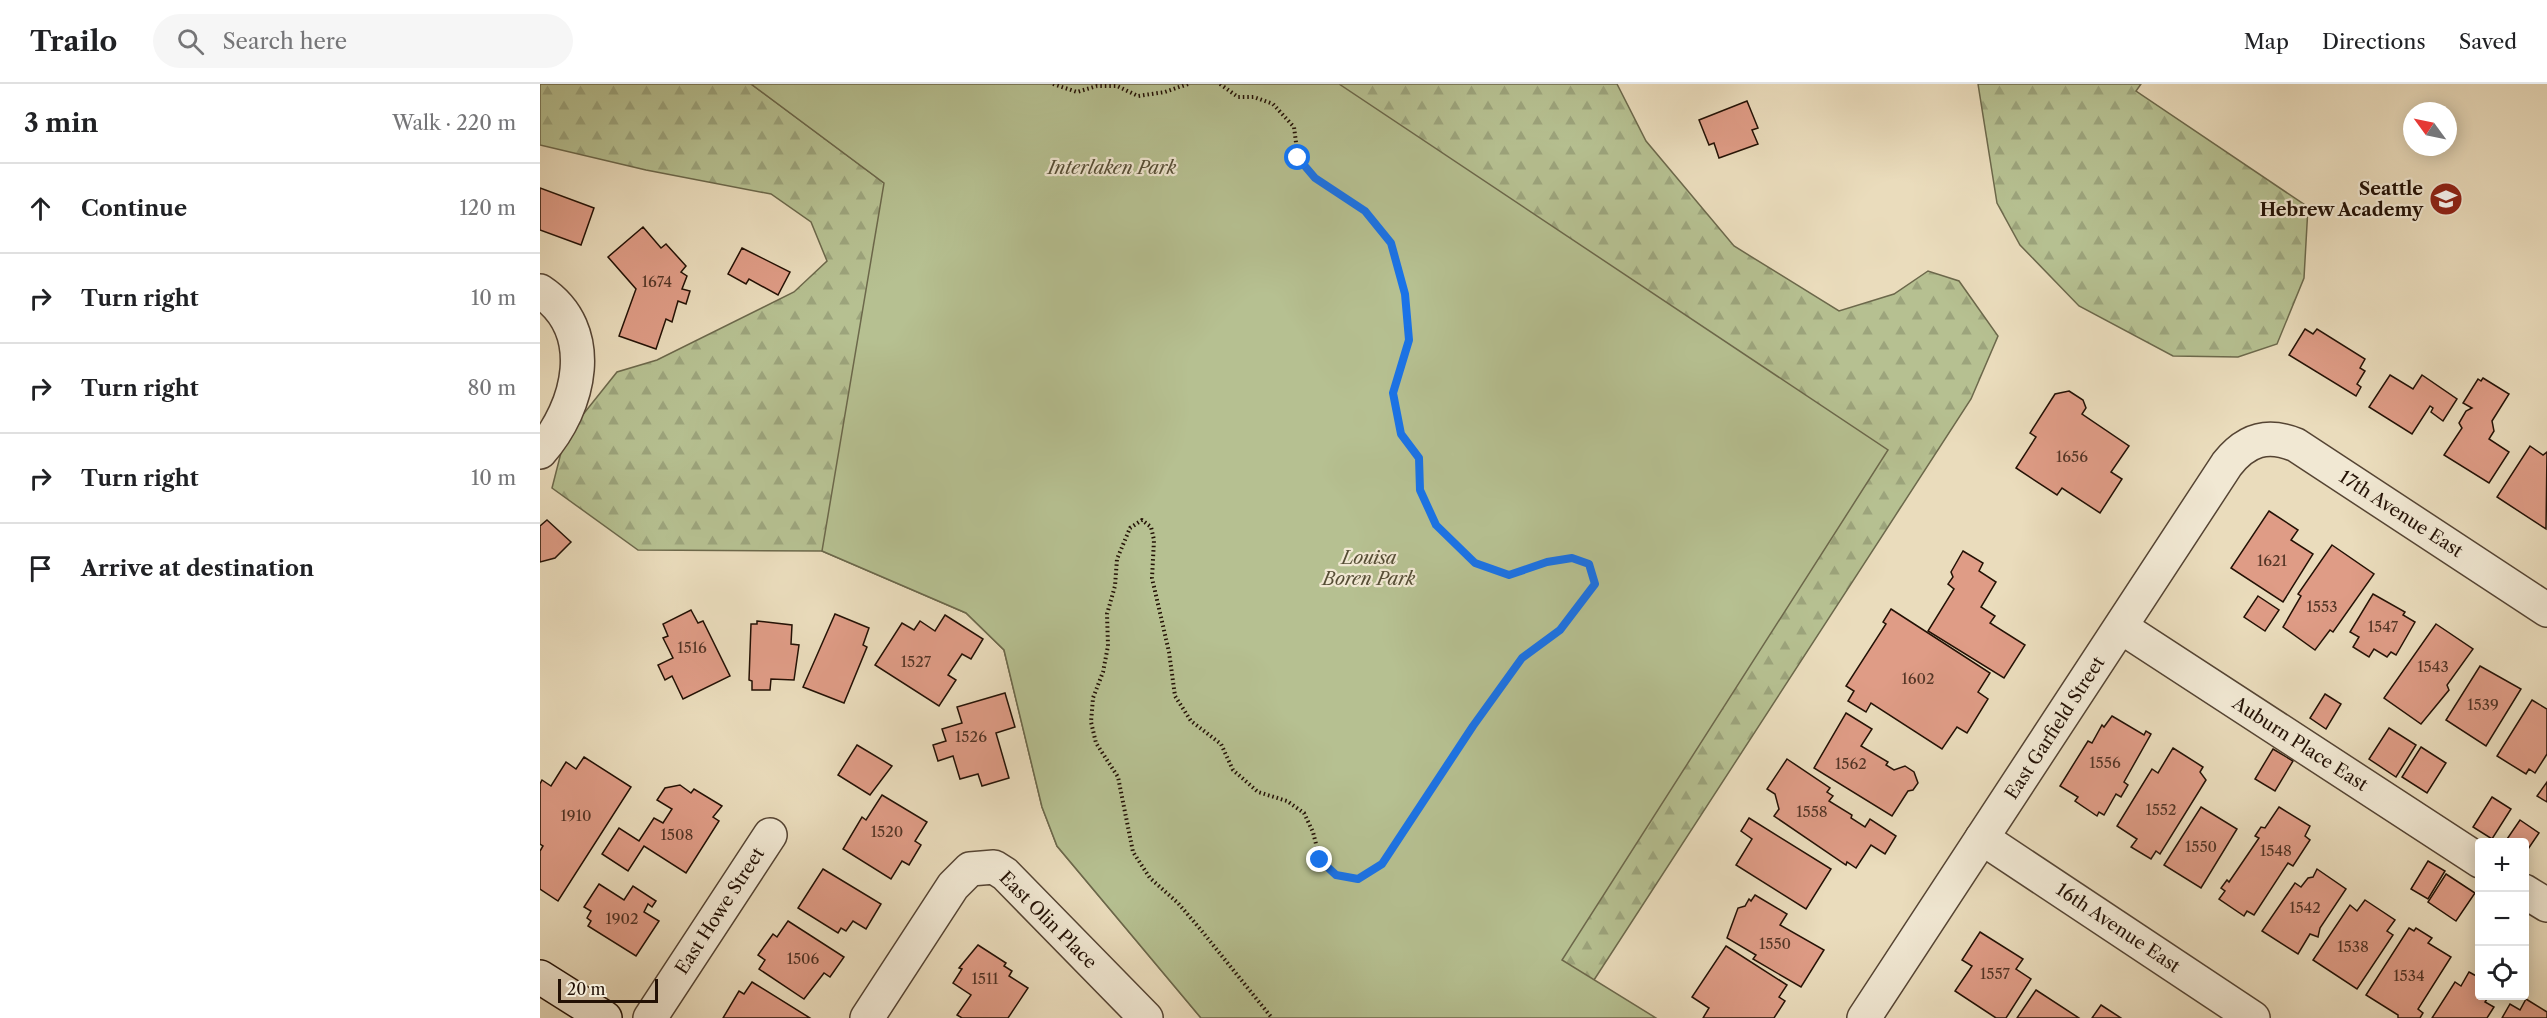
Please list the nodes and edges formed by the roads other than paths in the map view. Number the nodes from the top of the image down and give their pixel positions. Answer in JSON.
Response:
{"nodes":[{"id":1,"x":540,"y":291,"type":"edge"},
{"id":2,"x":2250,"y":442,"type":"joint"},
{"id":3,"x":540,"y":452,"type":"edge"},
{"id":4,"x":2547,"y":610,"type":"edge"},
{"id":5,"x":2121,"y":627,"type":"junction"},
{"id":6,"x":770,"y":835,"type":"dead end"},
{"id":7,"x":1982,"y":838,"type":"junction"},
{"id":8,"x":2475,"y":858,"type":"edge"},
{"id":9,"x":2526,"y":892,"type":"edge"},
{"id":10,"x":2547,"y":905,"type":"edge"},
{"id":11,"x":540,"y":977,"type":"edge"},
{"id":12,"x":604,"y":1018,"type":"edge"},
{"id":13,"x":650,"y":1018,"type":"edge"},
{"id":14,"x":867,"y":1018,"type":"edge"},
{"id":15,"x":1146,"y":1018,"type":"edge"},
{"id":16,"x":1864,"y":1018,"type":"edge"},
{"id":17,"x":2253,"y":1018,"type":"edge"}],
"edges":[{"from":1,"to":3,"type":"street"},
{"from":2,"to":4,"type":"street","name":"17th Avenue East"},
{"from":2,"to":5,"type":"street","name":"East Garfield Street"},
{"from":5,"to":7,"type":"street","name":"East Garfield Street"},
{"from":5,"to":8,"type":"street","name":"Auburn Place East"},
{"from":6,"to":13,"type":"street","name":"East Howe Street"},
{"from":7,"to":16,"type":"street","name":"East Garfield Street"},
{"from":7,"to":17,"type":"street","name":"16th Avenue East"},
{"from":9,"to":10,"type":"street"},
{"from":11,"to":12,"type":"street"},
{"from":14,"to":15,"type":"street","name":"East Olin Place"}]}
